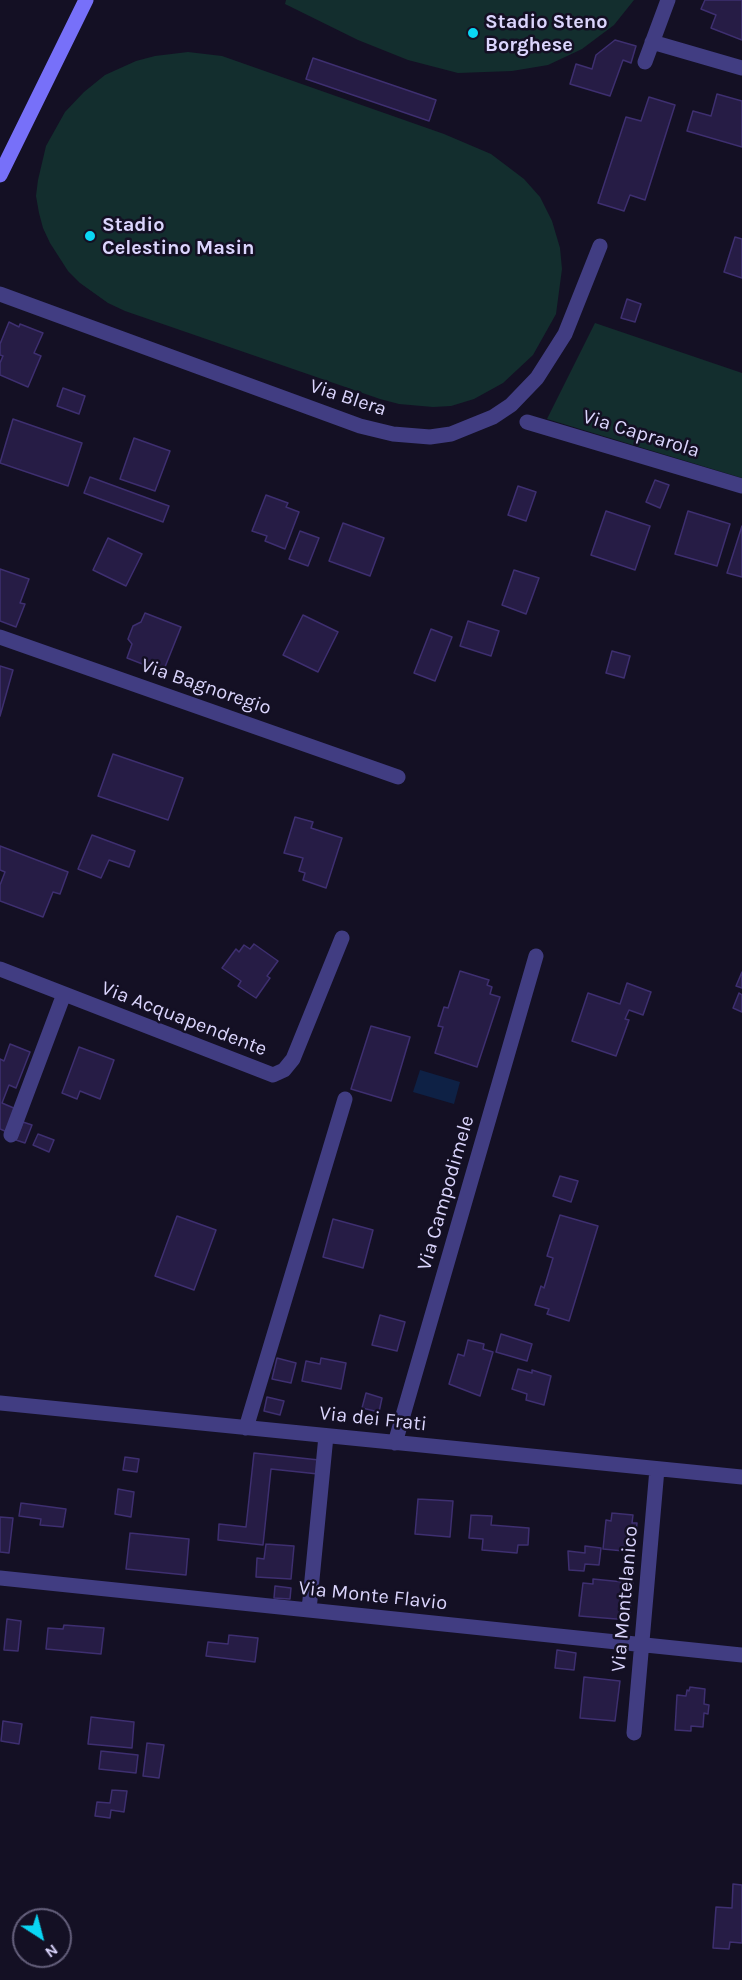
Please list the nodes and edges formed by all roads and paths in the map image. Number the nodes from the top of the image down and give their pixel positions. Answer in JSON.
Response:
{"nodes":[{"id":1,"x":86,"y":0,"type":"edge"},
{"id":2,"x":668,"y":0,"type":"edge"},
{"id":3,"x":652,"y":42,"type":"junction"},
{"id":4,"x":645,"y":62,"type":"dead end"},
{"id":5,"x":742,"y":68,"type":"edge"},
{"id":6,"x":0,"y":175,"type":"edge"},
{"id":7,"x":600,"y":246,"type":"dead end"},
{"id":8,"x":0,"y":294,"type":"edge"},
{"id":9,"x":527,"y":422,"type":"dead end"},
{"id":10,"x":742,"y":486,"type":"edge"},
{"id":11,"x":0,"y":637,"type":"edge"},
{"id":12,"x":398,"y":777,"type":"dead end"},
{"id":13,"x":342,"y":938,"type":"dead end"},
{"id":14,"x":536,"y":956,"type":"dead end"},
{"id":15,"x":0,"y":969,"type":"edge"},
{"id":16,"x":64,"y":994,"type":"junction"},
{"id":17,"x":345,"y":1098,"type":"dead end"},
{"id":18,"x":11,"y":1135,"type":"dead end"},
{"id":19,"x":0,"y":1402,"type":"edge"},
{"id":20,"x":246,"y":1428,"type":"junction"},
{"id":21,"x":326,"y":1436,"type":"junction"},
{"id":22,"x":395,"y":1443,"type":"junction"},
{"id":23,"x":657,"y":1469,"type":"junction"},
{"id":24,"x":742,"y":1477,"type":"edge"},
{"id":25,"x":0,"y":1578,"type":"edge"},
{"id":26,"x":309,"y":1610,"type":"junction"},
{"id":27,"x":642,"y":1645,"type":"junction"},
{"id":28,"x":742,"y":1655,"type":"edge"},
{"id":29,"x":634,"y":1733,"type":"dead end"}],
"edges":[{"from":1,"to":6,"type":"main road"},
{"from":2,"to":3,"type":"street"},
{"from":3,"to":4,"type":"street"},
{"from":3,"to":5,"type":"street"},
{"from":7,"to":8,"type":"street","name":"Via Blera"},
{"from":9,"to":10,"type":"street","name":"Via Caprarola"},
{"from":11,"to":12,"type":"street","name":"Via Bagnoregio"},
{"from":13,"to":16,"type":"street","name":"Via Acquapendente"},
{"from":14,"to":22,"type":"street","name":"Via Campodimele"},
{"from":15,"to":16,"type":"street","name":"Via Acquapendente"},
{"from":16,"to":18,"type":"street"},
{"from":17,"to":20,"type":"street"},
{"from":19,"to":20,"type":"street","name":"Via dei Frati"},
{"from":20,"to":21,"type":"street","name":"Via dei Frati"},
{"from":21,"to":22,"type":"street","name":"Via dei Frati"},
{"from":21,"to":26,"type":"street"},
{"from":22,"to":23,"type":"street","name":"Via dei Frati"},
{"from":23,"to":24,"type":"street","name":"Via dei Frati"},
{"from":23,"to":27,"type":"street","name":"Via Montelanico"},
{"from":25,"to":26,"type":"street","name":"Via Monte Flavio"},
{"from":26,"to":27,"type":"street","name":"Via Monte Flavio"},
{"from":27,"to":28,"type":"street","name":"Via Monte Flavio"},
{"from":27,"to":29,"type":"street","name":"Via Montelanico"}]}
